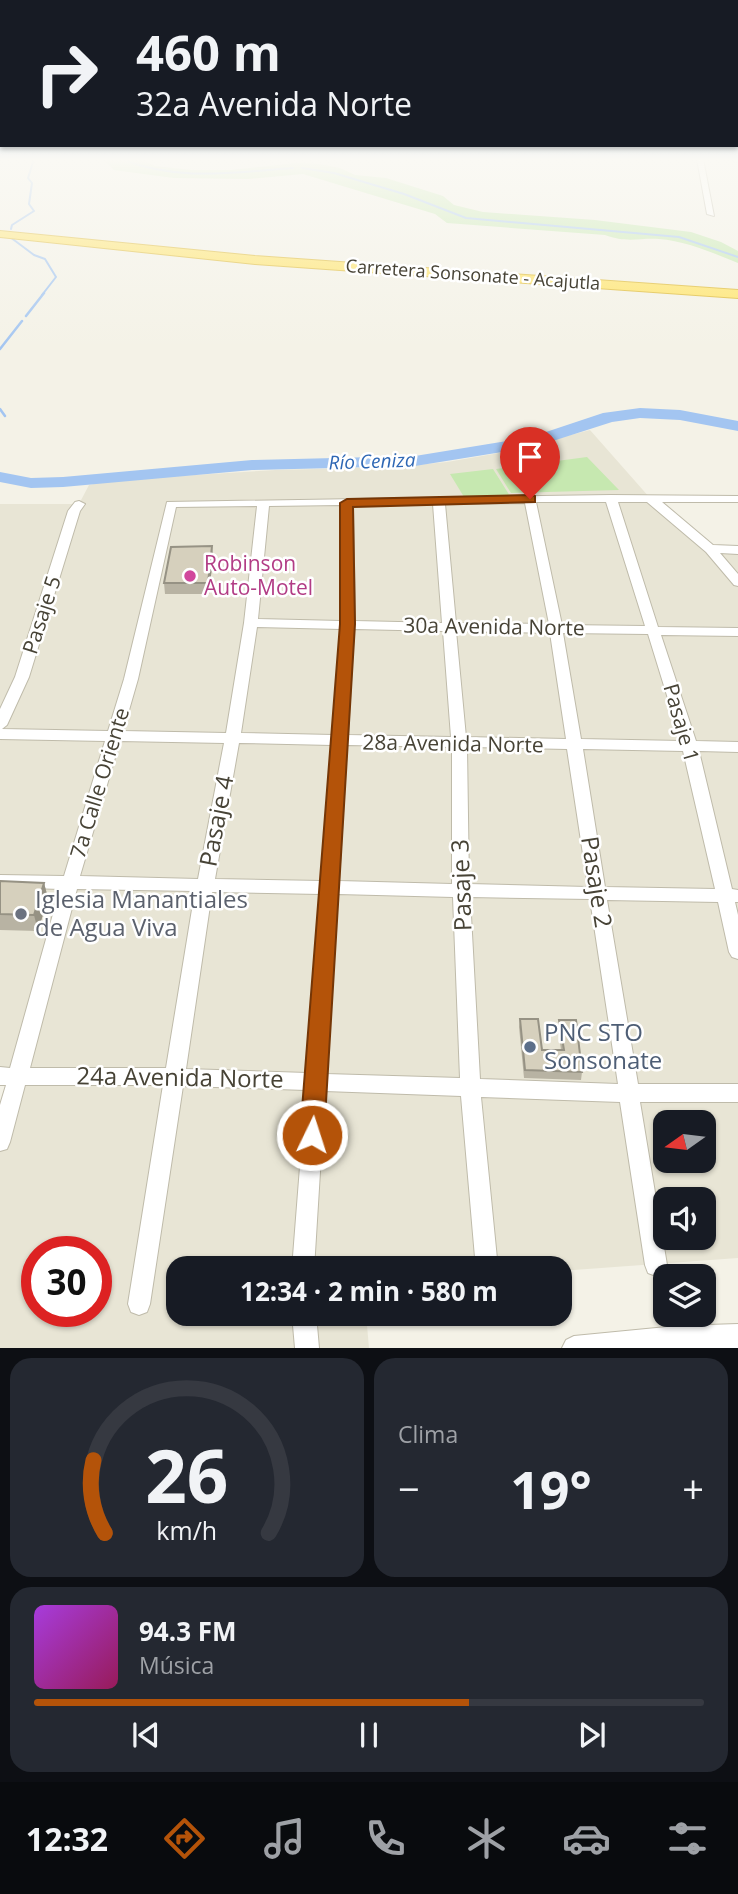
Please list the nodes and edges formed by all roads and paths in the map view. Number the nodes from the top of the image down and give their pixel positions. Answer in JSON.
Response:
{"nodes":[{"id":1,"x":0,"y":232,"type":"edge"},
{"id":2,"x":738,"y":291,"type":"edge"},
{"id":3,"x":611,"y":498,"type":"junction"},
{"id":4,"x":650,"y":498,"type":"junction"},
{"id":5,"x":530,"y":499,"type":"junction"},
{"id":6,"x":738,"y":499,"type":"edge"},
{"id":7,"x":439,"y":501,"type":"junction"},
{"id":8,"x":347,"y":503,"type":"junction"},
{"id":9,"x":79,"y":504,"type":"dead end"},
{"id":10,"x":263,"y":504,"type":"junction"},
{"id":11,"x":710,"y":549,"type":"junction"},
{"id":12,"x":738,"y":550,"type":"edge"},
{"id":13,"x":738,"y":582,"type":"edge"},
{"id":14,"x":251,"y":623,"type":"junction"},
{"id":15,"x":348,"y":624,"type":"junction"},
{"id":16,"x":452,"y":627,"type":"junction"},
{"id":17,"x":556,"y":628,"type":"junction"},
{"id":18,"x":653,"y":630,"type":"junction"},
{"id":19,"x":738,"y":632,"type":"edge"},
{"id":20,"x":0,"y":724,"type":"edge"},
{"id":21,"x":0,"y":734,"type":"edge"},
{"id":22,"x":113,"y":737,"type":"junction"},
{"id":23,"x":232,"y":740,"type":"junction"},
{"id":24,"x":340,"y":742,"type":"junction"},
{"id":25,"x":459,"y":743,"type":"junction"},
{"id":26,"x":575,"y":746,"type":"junction"},
{"id":27,"x":690,"y":747,"type":"junction"},
{"id":28,"x":738,"y":747,"type":"edge"},
{"id":29,"x":0,"y":881,"type":"edge"},
{"id":30,"x":70,"y":883,"type":"junction"},
{"id":31,"x":205,"y":885,"type":"junction"},
{"id":32,"x":329,"y":887,"type":"junction"},
{"id":33,"x":461,"y":892,"type":"junction"},
{"id":34,"x":598,"y":894,"type":"junction"},
{"id":35,"x":731,"y":896,"type":"edge"},
{"id":36,"x":738,"y":952,"type":"edge"},
{"id":37,"x":9,"y":1076,"type":"edge"},
{"id":38,"x":176,"y":1077,"type":"junction"},
{"id":39,"x":316,"y":1082,"type":"junction"},
{"id":40,"x":470,"y":1086,"type":"junction"},
{"id":41,"x":627,"y":1093,"type":"junction"},
{"id":42,"x":738,"y":1093,"type":"edge"},
{"id":43,"x":0,"y":1142,"type":"edge"},
{"id":44,"x":304,"y":1256,"type":"edge"},
{"id":45,"x":485,"y":1256,"type":"edge"},
{"id":46,"x":656,"y":1264,"type":"edge"},
{"id":47,"x":139,"y":1304,"type":"dead end"},
{"id":48,"x":305,"y":1326,"type":"edge"},
{"id":49,"x":738,"y":1336,"type":"edge"},
{"id":50,"x":307,"y":1348,"type":"edge"},
{"id":51,"x":574,"y":1348,"type":"edge"}],
"edges":[{"from":1,"to":2,"type":"highway","name":"Carretera Sonsonate - Acajutla"},
{"from":3,"to":4,"type":"street"},
{"from":3,"to":5,"type":"street"},
{"from":3,"to":18,"type":"street","name":"Pasaje 1"},
{"from":4,"to":6,"type":"street"},
{"from":4,"to":11,"type":"street"},
{"from":5,"to":7,"type":"street"},
{"from":5,"to":17,"type":"street","name":"Pasaje 2"},
{"from":7,"to":8,"type":"street"},
{"from":7,"to":16,"type":"street","name":"Pasaje 3"},
{"from":8,"to":10,"type":"street"},
{"from":8,"to":15,"type":"street"},
{"from":9,"to":20,"type":"street","name":"Pasaje 5"},
{"from":10,"to":14,"type":"street","name":"Pasaje 4"},
{"from":10,"to":22,"type":"street","name":"7a Calle Oriente"},
{"from":11,"to":12,"type":"street"},
{"from":11,"to":13,"type":"street"},
{"from":14,"to":15,"type":"street","name":"30a Avenida Norte"},
{"from":14,"to":23,"type":"street","name":"Pasaje 4"},
{"from":15,"to":16,"type":"street","name":"30a Avenida Norte"},
{"from":15,"to":24,"type":"street"},
{"from":16,"to":17,"type":"street","name":"30a Avenida Norte"},
{"from":16,"to":25,"type":"street","name":"Pasaje 3"},
{"from":17,"to":18,"type":"street","name":"30a Avenida Norte"},
{"from":17,"to":26,"type":"street","name":"Pasaje 2"},
{"from":18,"to":19,"type":"street","name":"30a Avenida Norte"},
{"from":18,"to":27,"type":"street","name":"Pasaje 1"},
{"from":21,"to":22,"type":"street","name":"28a Avenida Norte"},
{"from":22,"to":23,"type":"street","name":"28a Avenida Norte"},
{"from":22,"to":30,"type":"street","name":"7a Calle Oriente"},
{"from":23,"to":24,"type":"street","name":"28a Avenida Norte"},
{"from":23,"to":31,"type":"street","name":"Pasaje 4"},
{"from":24,"to":25,"type":"street","name":"28a Avenida Norte"},
{"from":24,"to":32,"type":"street"},
{"from":25,"to":26,"type":"street","name":"28a Avenida Norte"},
{"from":25,"to":33,"type":"street","name":"Pasaje 3"},
{"from":26,"to":27,"type":"street","name":"28a Avenida Norte"},
{"from":26,"to":34,"type":"street","name":"Pasaje 2"},
{"from":27,"to":28,"type":"street","name":"28a Avenida Norte"},
{"from":27,"to":35,"type":"street","name":"Pasaje 1"},
{"from":29,"to":30,"type":"street"},
{"from":30,"to":31,"type":"street"},
{"from":30,"to":37,"type":"street","name":"7a Calle Oriente"},
{"from":31,"to":32,"type":"street"},
{"from":31,"to":38,"type":"street","name":"Pasaje 4"},
{"from":32,"to":33,"type":"street"},
{"from":32,"to":39,"type":"street"},
{"from":33,"to":34,"type":"street"},
{"from":33,"to":40,"type":"street","name":"Pasaje 3"},
{"from":34,"to":35,"type":"street"},
{"from":34,"to":41,"type":"street","name":"Pasaje 2"},
{"from":35,"to":36,"type":"street","name":"Pasaje 1"},
{"from":37,"to":38,"type":"street","name":"24a Avenida Norte"},
{"from":37,"to":43,"type":"street","name":"7a Calle Oriente"},
{"from":38,"to":39,"type":"street","name":"24a Avenida Norte"},
{"from":38,"to":47,"type":"street","name":"Pasaje 4"},
{"from":39,"to":40,"type":"street","name":"24a Avenida Norte"},
{"from":39,"to":44,"type":"street"},
{"from":40,"to":41,"type":"street","name":"24a Avenida Norte"},
{"from":40,"to":45,"type":"street","name":"Pasaje 3"},
{"from":41,"to":42,"type":"street","name":"24a Avenida Norte"},
{"from":41,"to":46,"type":"street","name":"Pasaje 2"},
{"from":48,"to":50,"type":"street"},
{"from":49,"to":51,"type":"street"}]}
